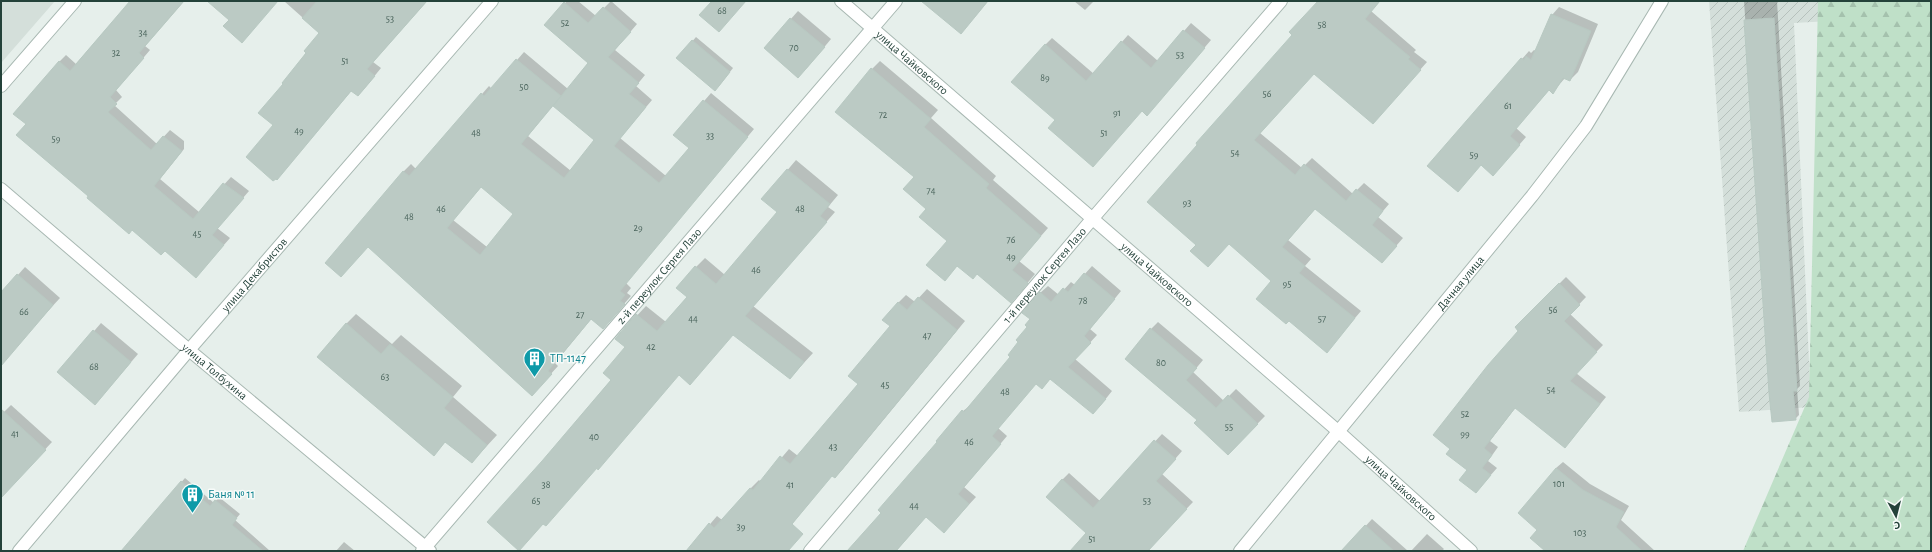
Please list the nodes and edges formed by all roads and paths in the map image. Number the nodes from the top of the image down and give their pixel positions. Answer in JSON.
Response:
{"nodes":[{"id":1,"x":76,"y":1,"type":"edge"},
{"id":2,"x":492,"y":1,"type":"edge"},
{"id":3,"x":841,"y":1,"type":"edge"},
{"id":4,"x":896,"y":1,"type":"edge"},
{"id":5,"x":1281,"y":1,"type":"edge"},
{"id":6,"x":1662,"y":1,"type":"edge"},
{"id":7,"x":873,"y":28,"type":"junction"},
{"id":8,"x":1,"y":86,"type":"edge"},
{"id":9,"x":1,"y":189,"type":"edge"},
{"id":10,"x":1093,"y":218,"type":"junction"},
{"id":11,"x":189,"y":350,"type":"junction"},
{"id":12,"x":1339,"y":432,"type":"junction"},
{"id":13,"x":426,"y":550,"type":"edge"},
{"id":14,"x":19,"y":551,"type":"edge"},
{"id":15,"x":810,"y":551,"type":"edge"},
{"id":16,"x":1240,"y":551,"type":"edge"},
{"id":17,"x":1471,"y":551,"type":"edge"}],
"edges":[{"from":1,"to":8,"type":"street"},
{"from":2,"to":11,"type":"street","name":"улица Декабристов"},
{"from":3,"to":7,"type":"street","name":"улица Чайковского"},
{"from":4,"to":7,"type":"street","name":"2-й переулок Сергея Лазо"},
{"from":5,"to":10,"type":"street","name":"1-й переулок Сергея Лазо"},
{"from":6,"to":12,"type":"street","name":"Дачная улица"},
{"from":7,"to":10,"type":"street","name":"улица Чайковского"},
{"from":7,"to":13,"type":"street","name":"2-й переулок Сергея Лазо"},
{"from":9,"to":11,"type":"street","name":"улица Толбухина"},
{"from":10,"to":12,"type":"street","name":"улица Чайковского"},
{"from":10,"to":15,"type":"street","name":"1-й переулок Сергея Лазо"},
{"from":11,"to":13,"type":"street","name":"улица Толбухина"},
{"from":11,"to":14,"type":"street","name":"улица Декабристов"},
{"from":12,"to":16,"type":"street","name":"Дачная улица"},
{"from":12,"to":17,"type":"street","name":"улица Чайковского"}]}
